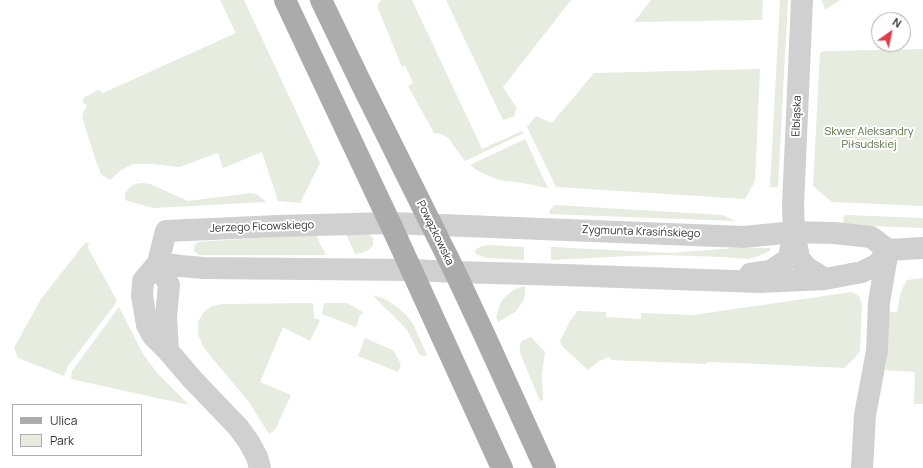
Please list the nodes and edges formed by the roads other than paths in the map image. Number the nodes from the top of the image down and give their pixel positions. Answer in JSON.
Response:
{"nodes":[{"id":1,"x":284,"y":0,"type":"edge"},
{"id":2,"x":321,"y":0,"type":"edge"},
{"id":3,"x":802,"y":0,"type":"edge"},
{"id":4,"x":390,"y":222,"type":"junction"},
{"id":5,"x":431,"y":224,"type":"junction"},
{"id":6,"x":794,"y":232,"type":"junction"},
{"id":7,"x":923,"y":248,"type":"edge"},
{"id":8,"x":888,"y":250,"type":"junction"},
{"id":9,"x":158,"y":263,"type":"junction"},
{"id":10,"x":411,"y":270,"type":"junction"},
{"id":11,"x":455,"y":272,"type":"junction"},
{"id":12,"x":688,"y":279,"type":"junction"},
{"id":13,"x":825,"y":279,"type":"junction"},
{"id":14,"x":260,"y":468,"type":"edge"},
{"id":15,"x":502,"y":468,"type":"edge"},
{"id":16,"x":545,"y":468,"type":"edge"},
{"id":17,"x":862,"y":468,"type":"edge"}],
"edges":[{"from":1,"to":4,"type":"main road"},
{"from":2,"to":5,"type":"main road","name":"Powązkowska"},
{"from":3,"to":6,"type":"street","name":"Elbląska"},
{"from":4,"to":5,"type":"street","name":"Zygmunta Krasińskiego"},
{"from":4,"to":9,"type":"street","name":"Jerzego Ficowskiego"},
{"from":4,"to":10,"type":"main road"},
{"from":5,"to":6,"type":"street","name":"Zygmunta Krasińskiego"},
{"from":5,"to":11,"type":"main road","name":"Powązkowska"},
{"from":6,"to":8,"type":"street","name":"Zygmunta Krasińskiego"},
{"from":6,"to":12,"type":"street"},
{"from":6,"to":13,"type":"street"},
{"from":7,"to":8,"type":"street"},
{"from":8,"to":13,"type":"street"},
{"from":8,"to":17,"type":"street"},
{"from":9,"to":10,"type":"street"},
{"from":9,"to":14,"type":"street"},
{"from":10,"to":11,"type":"street"},
{"from":10,"to":15,"type":"main road"},
{"from":11,"to":12,"type":"street"},
{"from":11,"to":16,"type":"main road","name":"Powązkowska"},
{"from":12,"to":13,"type":"street"}]}
